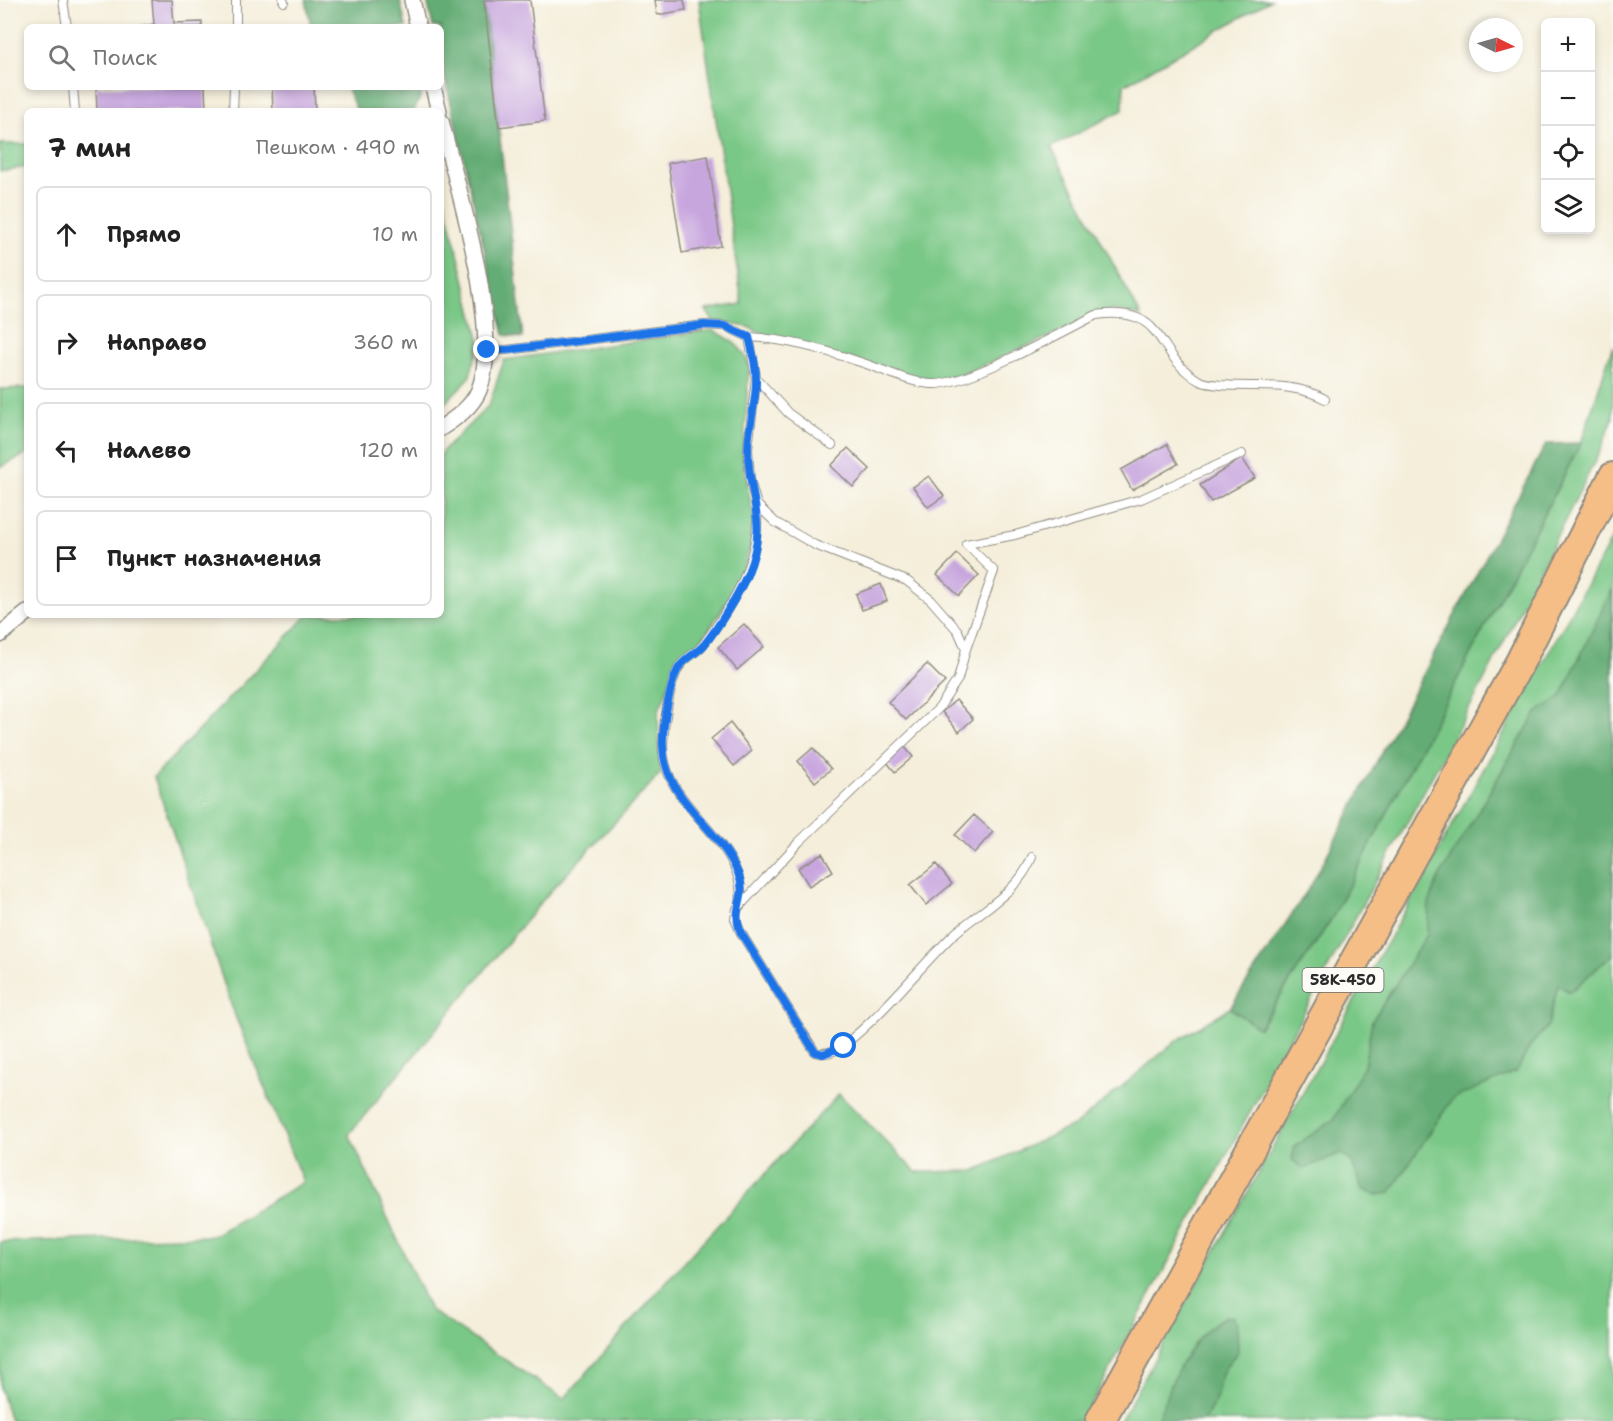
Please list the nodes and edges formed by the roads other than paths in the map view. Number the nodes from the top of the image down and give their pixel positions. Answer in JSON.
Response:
{"nodes":[{"id":1,"x":63,"y":0,"type":"edge"},
{"id":2,"x":236,"y":0,"type":"edge"},
{"id":3,"x":412,"y":0,"type":"edge"},
{"id":4,"x":67,"y":24,"type":"edge"},
{"id":5,"x":236,"y":24,"type":"edge"},
{"id":6,"x":417,"y":24,"type":"edge"},
{"id":7,"x":73,"y":90,"type":"edge"},
{"id":8,"x":234,"y":90,"type":"edge"},
{"id":9,"x":434,"y":90,"type":"edge"},
{"id":10,"x":75,"y":108,"type":"edge"},
{"id":11,"x":233,"y":108,"type":"edge"},
{"id":12,"x":438,"y":108,"type":"edge"},
{"id":13,"x":444,"y":134,"type":"edge"},
{"id":14,"x":749,"y":337,"type":"junction"},
{"id":15,"x":487,"y":350,"type":"junction"},
{"id":16,"x":756,"y":378,"type":"junction"},
{"id":17,"x":1325,"y":399,"type":"dead end"},
{"id":18,"x":444,"y":426,"type":"edge"},
{"id":19,"x":832,"y":445,"type":"dead end"},
{"id":20,"x":1242,"y":454,"type":"dead end"},
{"id":21,"x":1613,"y":477,"type":"edge"},
{"id":22,"x":758,"y":506,"type":"junction"},
{"id":23,"x":24,"y":615,"type":"edge"},
{"id":24,"x":0,"y":635,"type":"edge"},
{"id":25,"x":966,"y":649,"type":"junction"},
{"id":26,"x":1032,"y":857,"type":"dead end"},
{"id":27,"x":740,"y":906,"type":"junction"},
{"id":28,"x":1100,"y":1421,"type":"edge"}],
"edges":[{"from":1,"to":4,"type":"lane"},
{"from":2,"to":5,"type":"lane"},
{"from":3,"to":6,"type":"street"},
{"from":7,"to":10,"type":"lane"},
{"from":8,"to":11,"type":"lane"},
{"from":9,"to":12,"type":"street"},
{"from":13,"to":15,"type":"street"},
{"from":14,"to":15,"type":"lane"},
{"from":14,"to":16,"type":"lane"},
{"from":14,"to":17,"type":"lane"},
{"from":15,"to":18,"type":"street"},
{"from":16,"to":19,"type":"lane"},
{"from":16,"to":22,"type":"lane"},
{"from":20,"to":25,"type":"lane"},
{"from":21,"to":28,"type":"highway","number":"58К-450"},
{"from":22,"to":25,"type":"lane"},
{"from":22,"to":27,"type":"lane"},
{"from":23,"to":24,"type":"street"},
{"from":25,"to":27,"type":"lane"},
{"from":26,"to":27,"type":"lane"}]}
